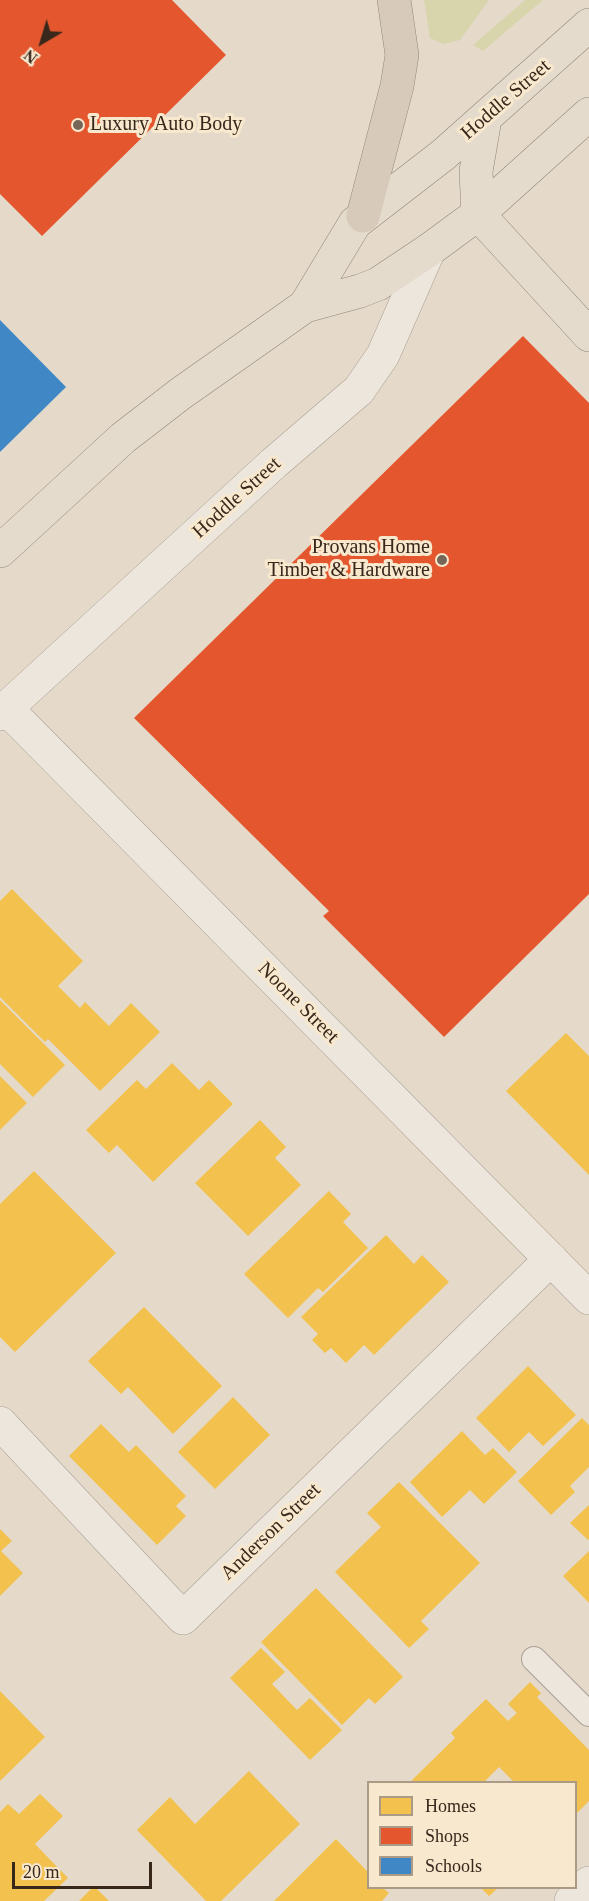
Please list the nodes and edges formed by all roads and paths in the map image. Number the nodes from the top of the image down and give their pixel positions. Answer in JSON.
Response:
{"nodes":[{"id":1,"x":394,"y":0,"type":"edge"},
{"id":2,"x":589,"y":25,"type":"edge"},
{"id":3,"x":589,"y":114,"type":"edge"},
{"id":4,"x":484,"y":119,"type":"junction"},
{"id":5,"x":478,"y":214,"type":"junction"},
{"id":6,"x":363,"y":216,"type":"junction"},
{"id":7,"x":429,"y":250,"type":"junction"},
{"id":8,"x":305,"y":306,"type":"junction"},
{"id":9,"x":589,"y":335,"type":"edge"},
{"id":10,"x":0,"y":551,"type":"edge"},
{"id":11,"x":3,"y":711,"type":"edge"},
{"id":12,"x":551,"y":1259,"type":"junction"},
{"id":13,"x":589,"y":1298,"type":"edge"},
{"id":14,"x":0,"y":1423,"type":"edge"},
{"id":15,"x":534,"y":1659,"type":"dead end"},
{"id":16,"x":589,"y":1714,"type":"edge"},
{"id":17,"x":589,"y":1883,"type":"edge"},
{"id":18,"x":571,"y":1901,"type":"edge"}],
"edges":[{"from":1,"to":6,"type":"highway"},
{"from":2,"to":4,"type":"main road","name":"Hoddle Street"},
{"from":3,"to":5,"type":"main road","name":"Hoddle Street"},
{"from":4,"to":5,"type":"main road"},
{"from":4,"to":6,"type":"main road","name":"Hoddle Street"},
{"from":5,"to":7,"type":"main road","name":"Hoddle Street"},
{"from":5,"to":9,"type":"main road"},
{"from":6,"to":8,"type":"main road","name":"Hoddle Street"},
{"from":7,"to":8,"type":"main road","name":"Hoddle Street"},
{"from":7,"to":11,"type":"street","name":"Hoddle Street"},
{"from":8,"to":10,"type":"main road","name":"Hoddle Street"},
{"from":11,"to":12,"type":"street","name":"Noone Street"},
{"from":12,"to":13,"type":"street","name":"Noone Street"},
{"from":12,"to":14,"type":"street","name":"Anderson Street"},
{"from":15,"to":16,"type":"lane"},
{"from":17,"to":18,"type":"street"}]}
